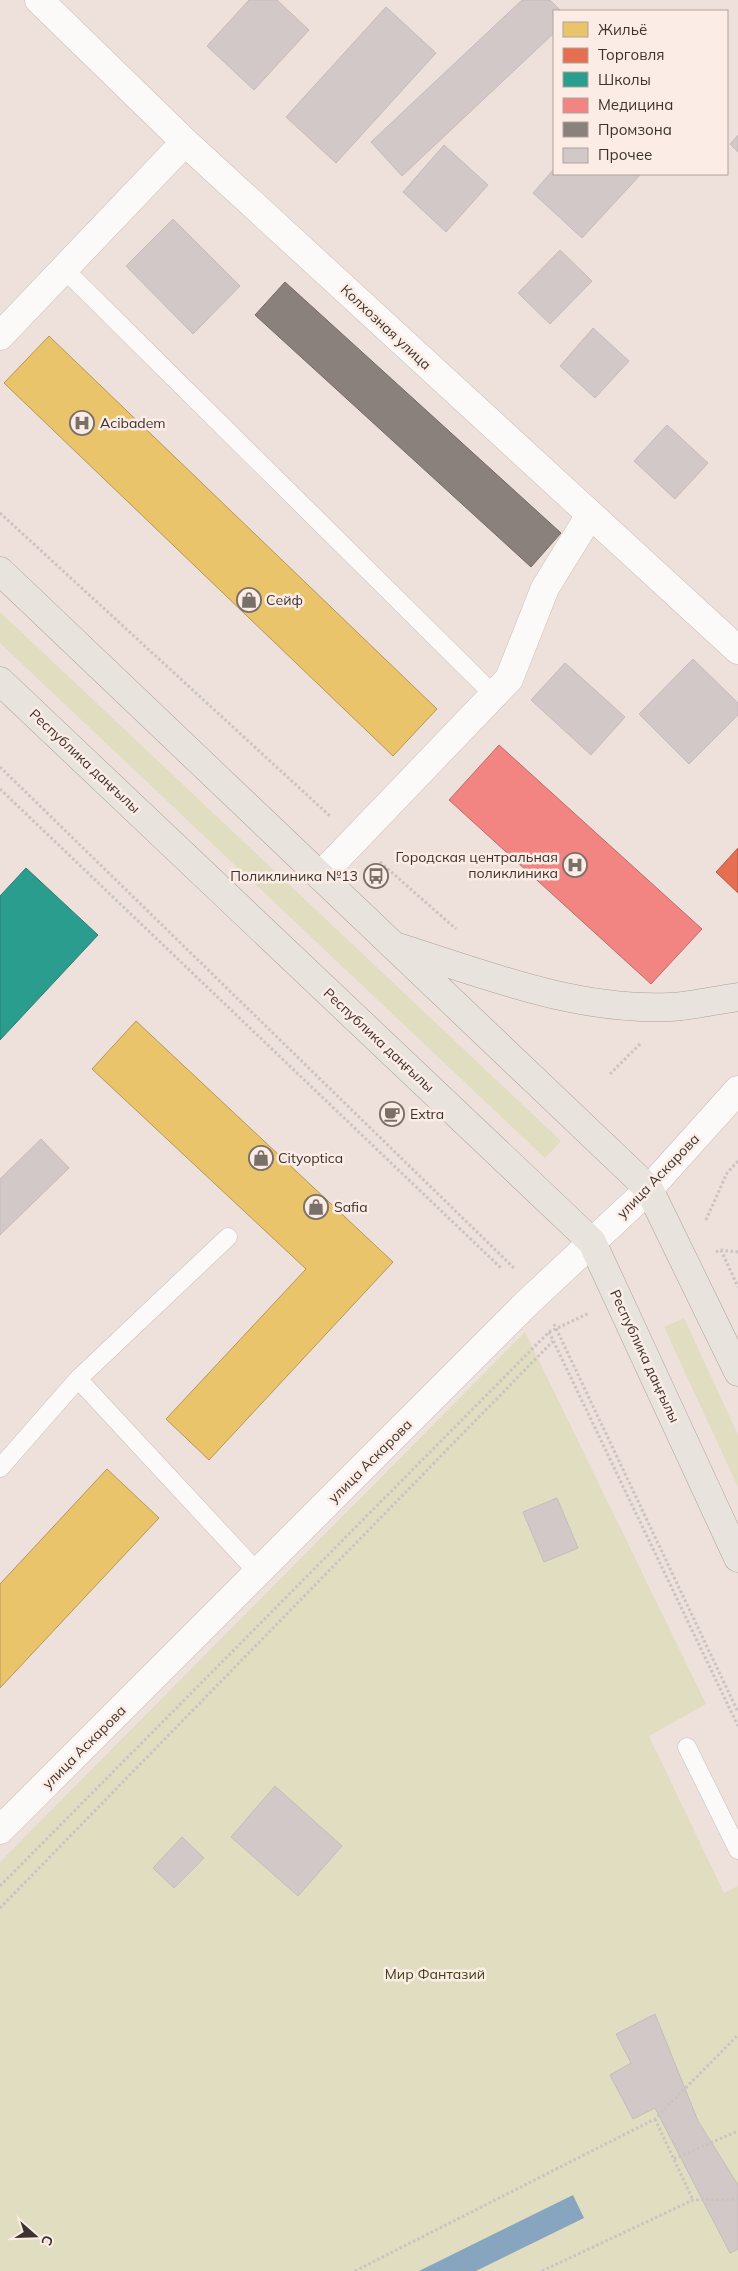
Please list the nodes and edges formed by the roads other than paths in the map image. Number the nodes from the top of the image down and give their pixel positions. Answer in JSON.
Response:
{"nodes":[{"id":1,"x":39,"y":0,"type":"edge"},
{"id":2,"x":185,"y":142,"type":"junction"},
{"id":3,"x":64,"y":269,"type":"junction"},
{"id":4,"x":0,"y":336,"type":"edge"},
{"id":5,"x":590,"y":515,"type":"junction"},
{"id":6,"x":0,"y":571,"type":"edge"},
{"id":7,"x":738,"y":650,"type":"edge"},
{"id":8,"x":0,"y":681,"type":"edge"},
{"id":9,"x":495,"y":696,"type":"junction"},
{"id":10,"x":320,"y":876,"type":"junction"},
{"id":11,"x":392,"y":945,"type":"junction"},
{"id":12,"x":738,"y":997,"type":"edge"},
{"id":13,"x":738,"y":1090,"type":"edge"},
{"id":14,"x":649,"y":1189,"type":"junction"},
{"id":15,"x":228,"y":1237,"type":"dead end"},
{"id":16,"x":592,"y":1242,"type":"junction"},
{"id":17,"x":738,"y":1372,"type":"edge"},
{"id":18,"x":78,"y":1379,"type":"junction"},
{"id":19,"x":0,"y":1468,"type":"edge"},
{"id":20,"x":738,"y":1558,"type":"edge"},
{"id":21,"x":258,"y":1572,"type":"junction"},
{"id":22,"x":687,"y":1747,"type":"dead end"},
{"id":23,"x":0,"y":1830,"type":"edge"},
{"id":24,"x":738,"y":1850,"type":"edge"}],
"edges":[{"from":1,"to":2,"type":"street","name":"Колхозная улица"},
{"from":2,"to":3,"type":"street"},
{"from":2,"to":5,"type":"street","name":"Колхозная улица"},
{"from":3,"to":4,"type":"street"},
{"from":3,"to":9,"type":"lane"},
{"from":5,"to":7,"type":"street","name":"Колхозная улица"},
{"from":5,"to":9,"type":"street"},
{"from":6,"to":10,"type":"main road"},
{"from":8,"to":16,"type":"main road","name":"Республика даңғылы"},
{"from":9,"to":10,"type":"street"},
{"from":10,"to":11,"type":"main road"},
{"from":11,"to":12,"type":"main road"},
{"from":11,"to":14,"type":"main road"},
{"from":13,"to":14,"type":"street","name":"улица Аскарова"},
{"from":14,"to":16,"type":"street","name":"улица Аскарова"},
{"from":14,"to":17,"type":"main road"},
{"from":15,"to":18,"type":"lane"},
{"from":16,"to":20,"type":"main road","name":"Республика даңғылы"},
{"from":16,"to":21,"type":"street","name":"улица Аскарова"},
{"from":18,"to":19,"type":"lane"},
{"from":18,"to":21,"type":"lane"},
{"from":21,"to":23,"type":"street","name":"улица Аскарова"},
{"from":22,"to":24,"type":"lane"}]}
